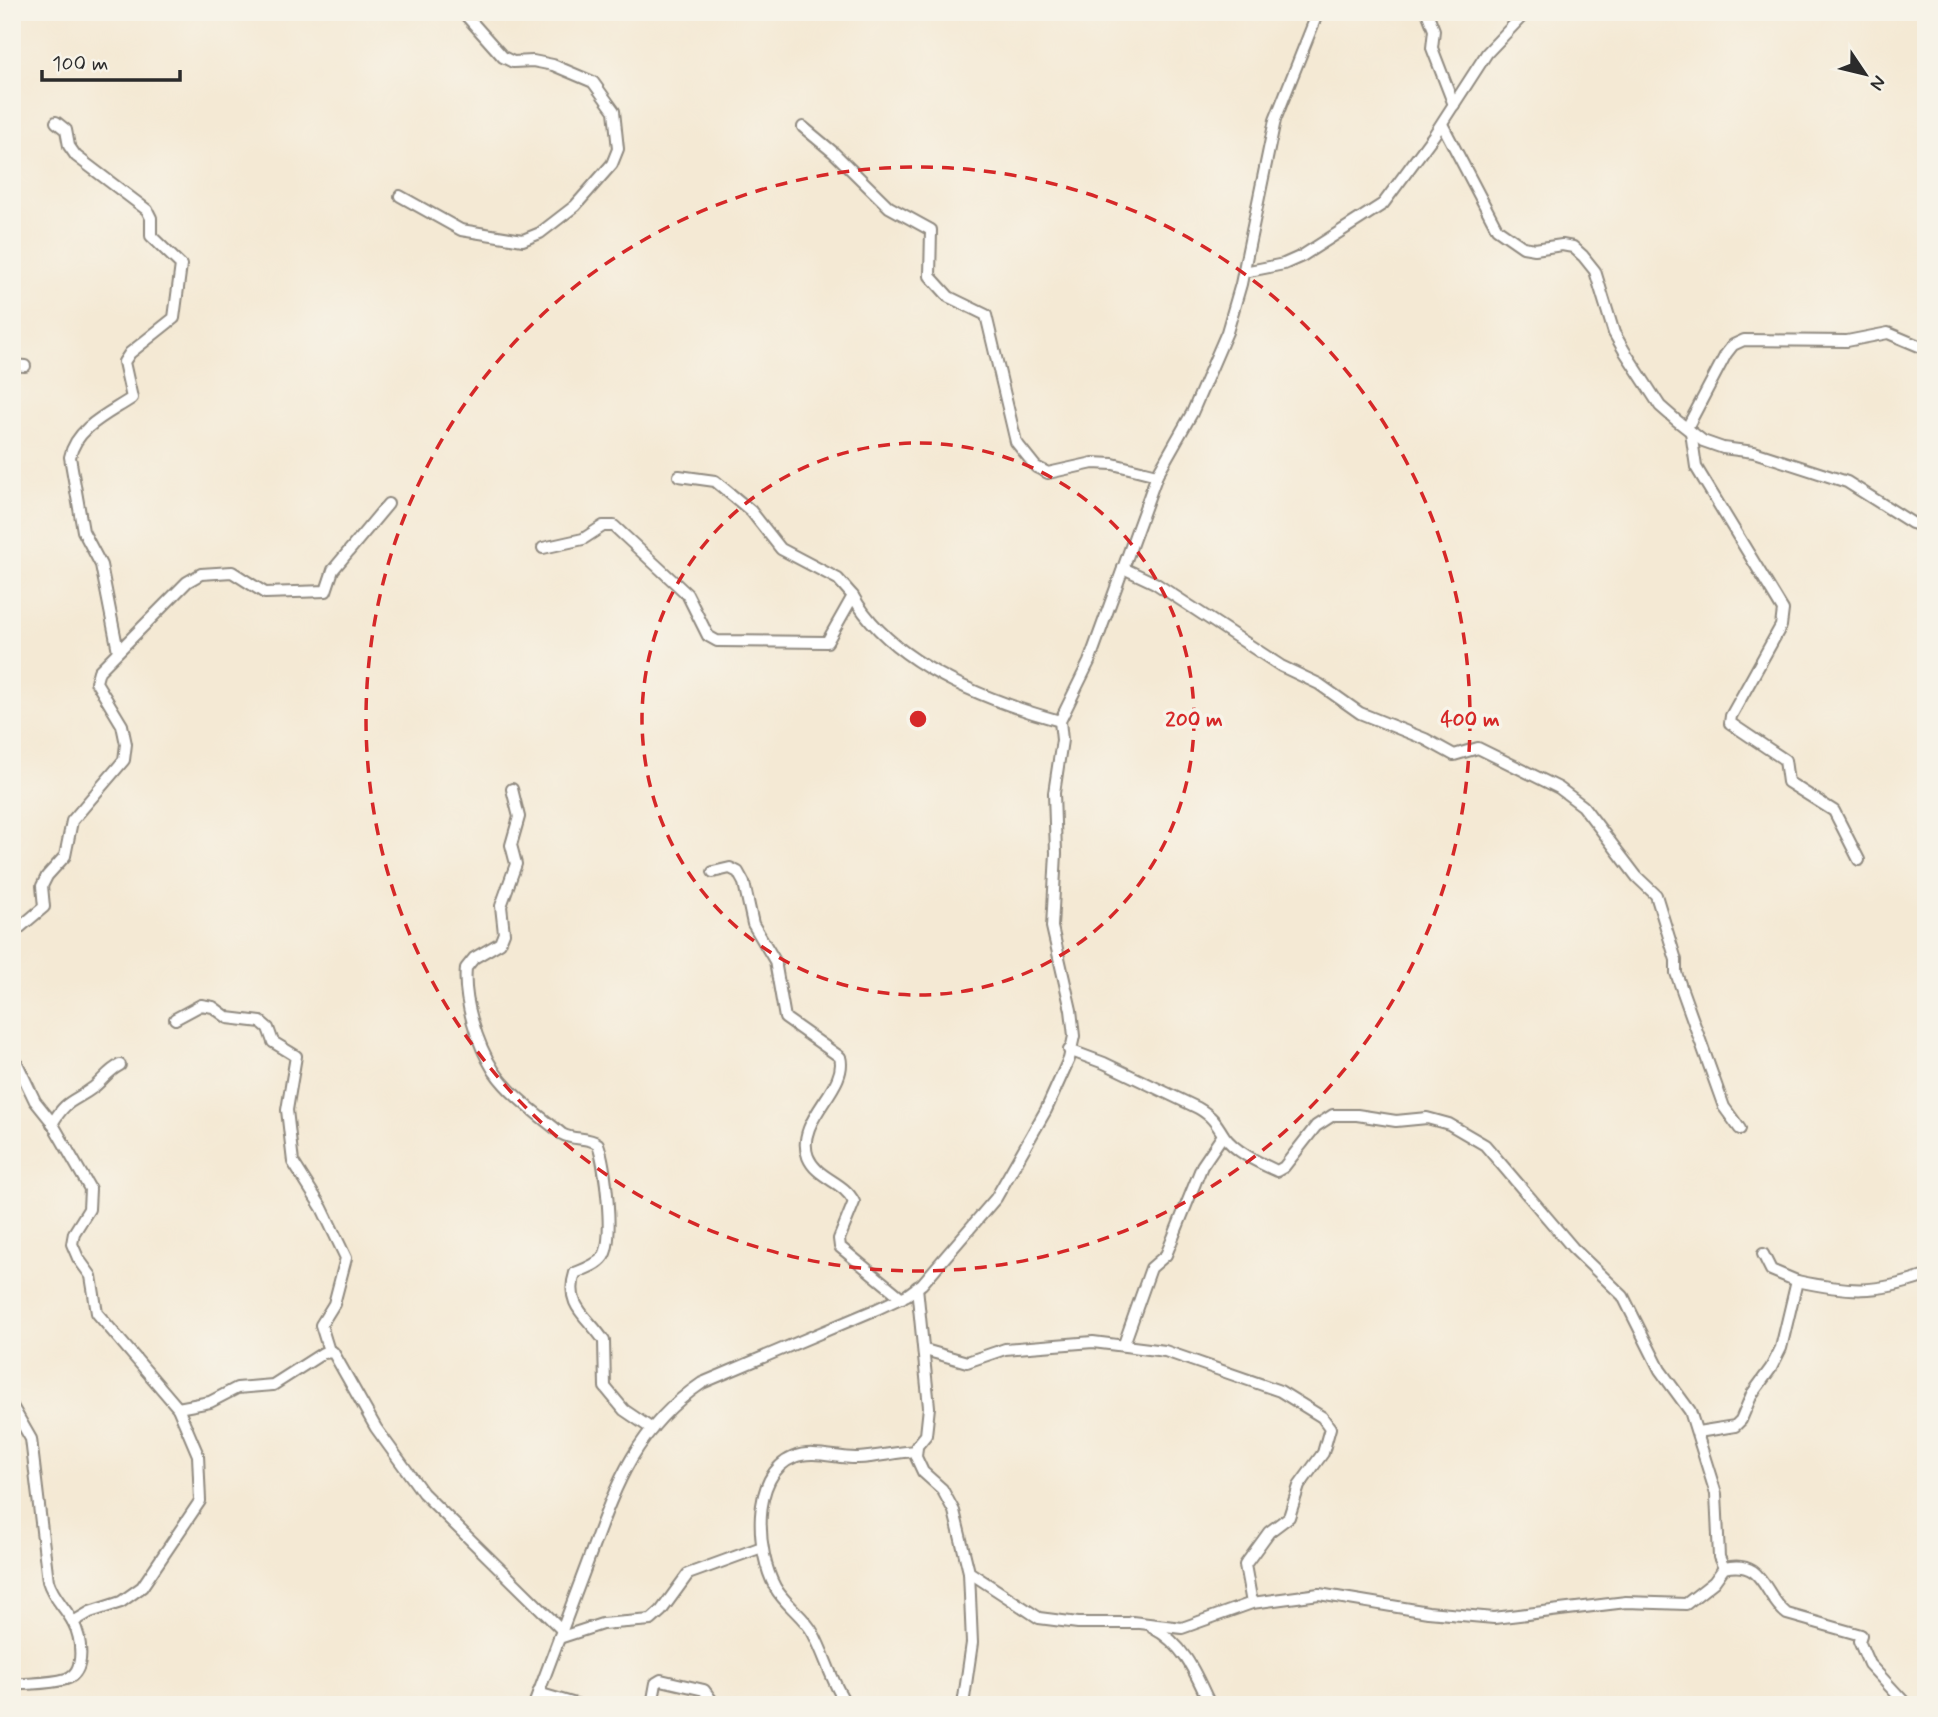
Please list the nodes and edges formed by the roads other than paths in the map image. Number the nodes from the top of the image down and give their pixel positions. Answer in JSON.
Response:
{"nodes":[{"id":1,"x":463,"y":12,"type":"edge"},
{"id":2,"x":1318,"y":12,"type":"edge"},
{"id":3,"x":1427,"y":12,"type":"edge"},
{"id":4,"x":1526,"y":12,"type":"edge"},
{"id":5,"x":1454,"y":105,"type":"junction"},
{"id":6,"x":55,"y":122,"type":"dead end"},
{"id":7,"x":1442,"y":124,"type":"junction"},
{"id":8,"x":803,"y":127,"type":"dead end"},
{"id":9,"x":400,"y":196,"type":"dead end"},
{"id":10,"x":1244,"y":272,"type":"junction"},
{"id":11,"x":1926,"y":349,"type":"edge"},
{"id":12,"x":12,"y":365,"type":"edge"},
{"id":13,"x":25,"y":366,"type":"dead end"},
{"id":14,"x":1689,"y":430,"type":"junction"},
{"id":15,"x":1157,"y":475,"type":"junction"},
{"id":16,"x":679,"y":477,"type":"dead end"},
{"id":17,"x":388,"y":504,"type":"dead end"},
{"id":18,"x":1926,"y":527,"type":"edge"},
{"id":19,"x":543,"y":548,"type":"dead end"},
{"id":20,"x":1123,"y":568,"type":"junction"},
{"id":21,"x":853,"y":596,"type":"junction"},
{"id":22,"x":118,"y":651,"type":"junction"},
{"id":23,"x":1060,"y":721,"type":"junction"},
{"id":24,"x":512,"y":789,"type":"dead end"},
{"id":25,"x":1859,"y":860,"type":"dead end"},
{"id":26,"x":713,"y":872,"type":"dead end"},
{"id":27,"x":12,"y":934,"type":"edge"},
{"id":28,"x":175,"y":1019,"type":"dead end"},
{"id":29,"x":1069,"y":1050,"type":"junction"},
{"id":30,"x":12,"y":1053,"type":"edge"},
{"id":31,"x":120,"y":1065,"type":"dead end"},
{"id":32,"x":52,"y":1124,"type":"junction"},
{"id":33,"x":1740,"y":1129,"type":"dead end"},
{"id":34,"x":1223,"y":1135,"type":"junction"},
{"id":35,"x":1763,"y":1254,"type":"dead end"},
{"id":36,"x":1926,"y":1276,"type":"edge"},
{"id":37,"x":1797,"y":1281,"type":"junction"},
{"id":38,"x":918,"y":1287,"type":"junction"},
{"id":39,"x":902,"y":1298,"type":"junction"},
{"id":40,"x":1124,"y":1344,"type":"junction"},
{"id":41,"x":925,"y":1350,"type":"junction"},
{"id":42,"x":329,"y":1351,"type":"junction"},
{"id":43,"x":12,"y":1406,"type":"edge"},
{"id":44,"x":177,"y":1408,"type":"junction"},
{"id":45,"x":652,"y":1429,"type":"junction"},
{"id":46,"x":1698,"y":1433,"type":"junction"},
{"id":47,"x":918,"y":1446,"type":"junction"},
{"id":48,"x":762,"y":1547,"type":"junction"},
{"id":49,"x":1724,"y":1568,"type":"junction"},
{"id":50,"x":969,"y":1572,"type":"junction"},
{"id":51,"x":1252,"y":1603,"type":"junction"},
{"id":52,"x":73,"y":1622,"type":"junction"},
{"id":53,"x":1132,"y":1622,"type":"junction"},
{"id":54,"x":561,"y":1634,"type":"junction"},
{"id":55,"x":12,"y":1685,"type":"edge"},
{"id":56,"x":538,"y":1693,"type":"junction"},
{"id":57,"x":534,"y":1705,"type":"edge"},
{"id":58,"x":579,"y":1705,"type":"edge"},
{"id":59,"x":652,"y":1705,"type":"edge"},
{"id":60,"x":715,"y":1705,"type":"edge"},
{"id":61,"x":847,"y":1705,"type":"edge"},
{"id":62,"x":963,"y":1705,"type":"edge"},
{"id":63,"x":1210,"y":1705,"type":"edge"},
{"id":64,"x":1907,"y":1705,"type":"edge"}],
"edges":[{"from":1,"to":9,"type":"street"},
{"from":2,"to":10,"type":"street"},
{"from":3,"to":5,"type":"street"},
{"from":4,"to":5,"type":"street"},
{"from":5,"to":7,"type":"street"},
{"from":6,"to":22,"type":"street"},
{"from":7,"to":10,"type":"street"},
{"from":7,"to":14,"type":"street"},
{"from":8,"to":15,"type":"street"},
{"from":10,"to":15,"type":"street"},
{"from":11,"to":14,"type":"street"},
{"from":12,"to":13,"type":"street"},
{"from":14,"to":18,"type":"street"},
{"from":14,"to":25,"type":"street"},
{"from":15,"to":20,"type":"street"},
{"from":16,"to":21,"type":"street"},
{"from":17,"to":22,"type":"street"},
{"from":19,"to":21,"type":"street"},
{"from":20,"to":23,"type":"street"},
{"from":20,"to":33,"type":"street"},
{"from":21,"to":23,"type":"street"},
{"from":22,"to":27,"type":"street"},
{"from":23,"to":29,"type":"street"},
{"from":24,"to":45,"type":"street"},
{"from":26,"to":39,"type":"street"},
{"from":28,"to":42,"type":"street"},
{"from":29,"to":34,"type":"street"},
{"from":29,"to":38,"type":"street"},
{"from":30,"to":32,"type":"street"},
{"from":31,"to":32,"type":"street"},
{"from":32,"to":44,"type":"street"},
{"from":34,"to":40,"type":"street"},
{"from":34,"to":46,"type":"street"},
{"from":35,"to":37,"type":"street"},
{"from":36,"to":37,"type":"street"},
{"from":37,"to":46,"type":"street"},
{"from":38,"to":39,"type":"street"},
{"from":38,"to":41,"type":"street"},
{"from":39,"to":45,"type":"street"},
{"from":40,"to":41,"type":"street"},
{"from":40,"to":51,"type":"street"},
{"from":41,"to":47,"type":"street"},
{"from":42,"to":44,"type":"street"},
{"from":42,"to":54,"type":"street"},
{"from":43,"to":52,"type":"street"},
{"from":44,"to":52,"type":"street"},
{"from":45,"to":54,"type":"street"},
{"from":46,"to":49,"type":"street"},
{"from":47,"to":48,"type":"street"},
{"from":47,"to":50,"type":"street"},
{"from":48,"to":54,"type":"street"},
{"from":48,"to":61,"type":"street"},
{"from":49,"to":51,"type":"street"},
{"from":49,"to":64,"type":"street"},
{"from":50,"to":53,"type":"street"},
{"from":50,"to":62,"type":"street"},
{"from":51,"to":53,"type":"street"},
{"from":52,"to":55,"type":"street"},
{"from":53,"to":63,"type":"street"},
{"from":54,"to":56,"type":"street"},
{"from":56,"to":57,"type":"street"},
{"from":56,"to":58,"type":"street"},
{"from":59,"to":60,"type":"street"}]}
